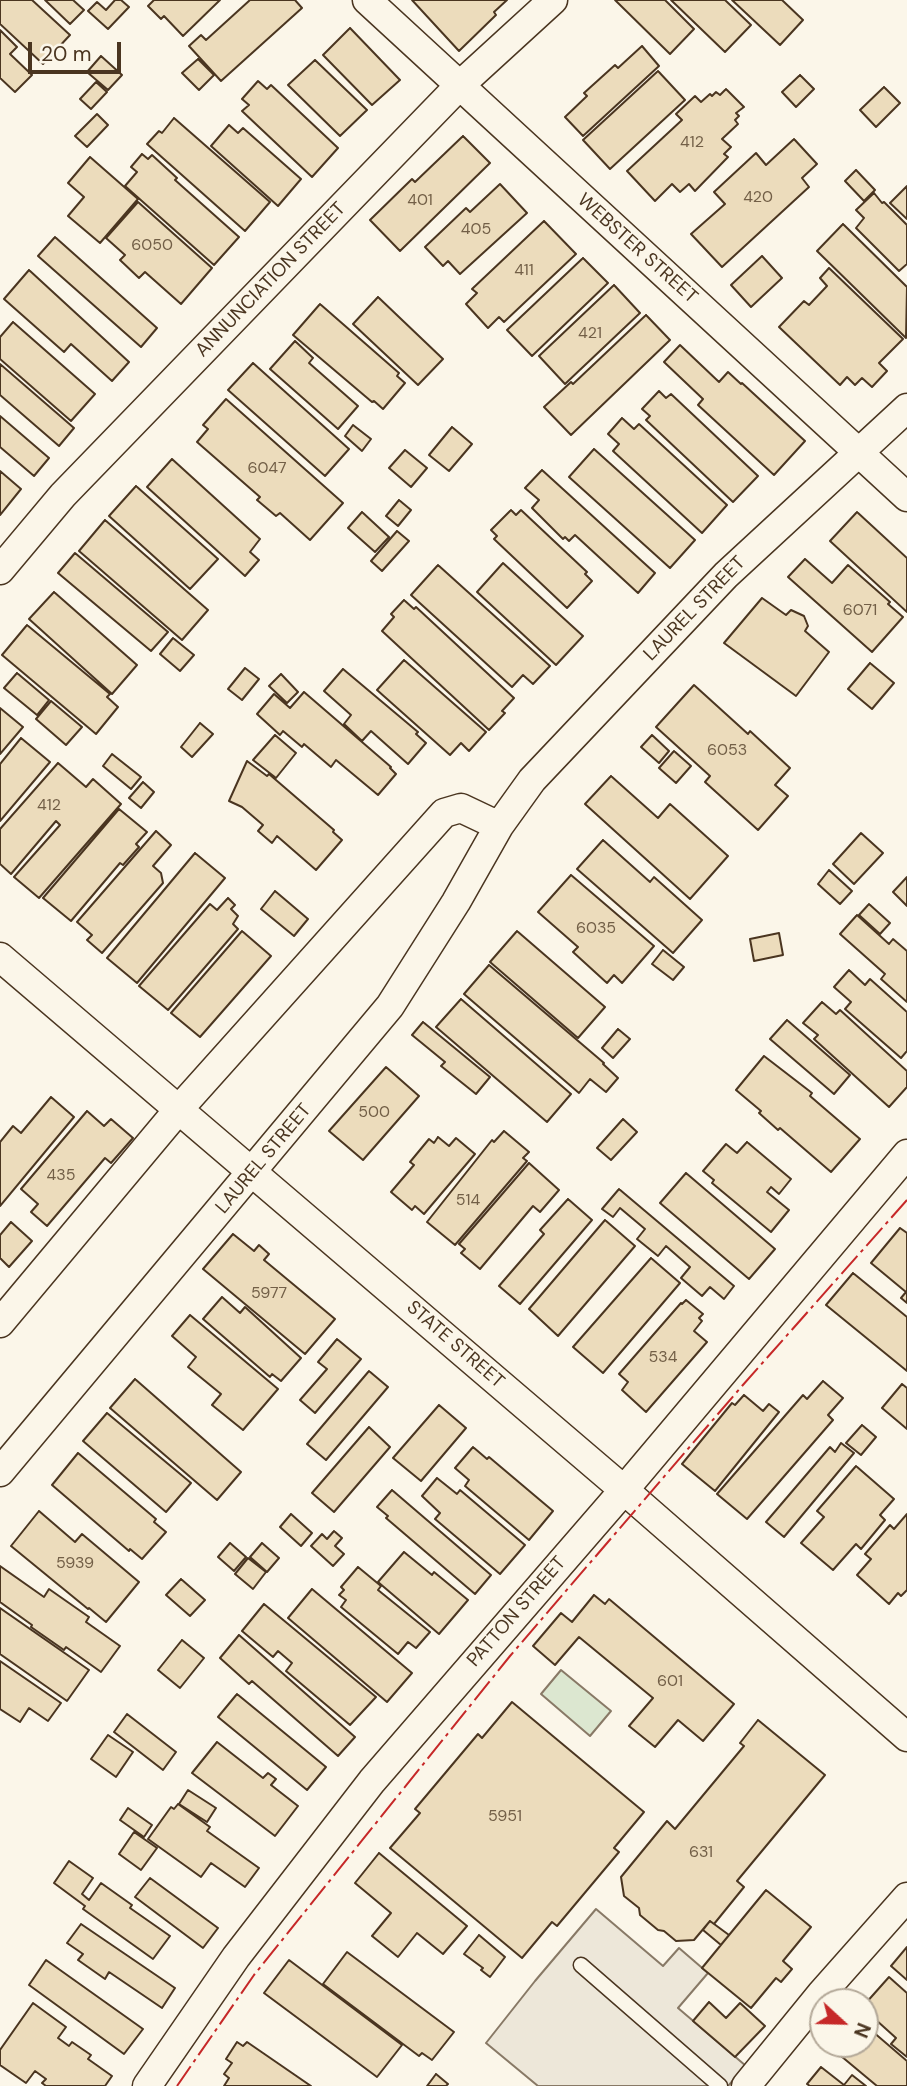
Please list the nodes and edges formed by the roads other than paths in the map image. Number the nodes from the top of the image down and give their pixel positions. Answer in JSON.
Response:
{"nodes":[{"id":1,"x":367,"y":0,"type":"edge"},
{"id":2,"x":553,"y":0,"type":"edge"},
{"id":3,"x":458,"y":86,"type":"junction"},
{"id":4,"x":907,"y":408,"type":"edge"},
{"id":5,"x":860,"y":453,"type":"junction"},
{"id":6,"x":907,"y":497,"type":"edge"},
{"id":7,"x":0,"y":570,"type":"edge"},
{"id":8,"x":499,"y":826,"type":"junction"},
{"id":9,"x":0,"y":957,"type":"edge"},
{"id":10,"x":179,"y":1109,"type":"junction"},
{"id":11,"x":907,"y":1154,"type":"edge"},
{"id":12,"x":253,"y":1172,"type":"junction"},
{"id":13,"x":0,"y":1323,"type":"edge"},
{"id":14,"x":0,"y":1472,"type":"edge"},
{"id":15,"x":624,"y":1490,"type":"junction"},
{"id":16,"x":907,"y":1737,"type":"edge"},
{"id":17,"x":907,"y":1897,"type":"edge"},
{"id":18,"x":581,"y":1965,"type":"dead end"},
{"id":19,"x":147,"y":2086,"type":"edge"},
{"id":20,"x":720,"y":2086,"type":"edge"},
{"id":21,"x":746,"y":2086,"type":"edge"}],
"edges":[{"from":1,"to":3,"type":"street","name":"WEBSTER STREET"},
{"from":2,"to":3,"type":"street","name":"ANNUNCIATION STREET"},
{"from":3,"to":5,"type":"street","name":"WEBSTER STREET"},
{"from":3,"to":7,"type":"street","name":"ANNUNCIATION STREET"},
{"from":4,"to":5,"type":"street","name":"LAUREL STREET"},
{"from":5,"to":6,"type":"street","name":"WEBSTER STREET"},
{"from":5,"to":8,"type":"street","name":"LAUREL STREET"},
{"from":8,"to":10,"type":"street"},
{"from":8,"to":12,"type":"street","name":"LAUREL STREET"},
{"from":9,"to":10,"type":"street","name":"STATE STREET"},
{"from":10,"to":12,"type":"street","name":"STATE STREET"},
{"from":10,"to":13,"type":"street"},
{"from":11,"to":15,"type":"street","name":"PATTON STREET"},
{"from":12,"to":14,"type":"street","name":"LAUREL STREET"},
{"from":12,"to":15,"type":"street","name":"STATE STREET"},
{"from":15,"to":16,"type":"street","name":"STATE STREET"},
{"from":15,"to":19,"type":"street","name":"PATTON STREET"},
{"from":17,"to":21,"type":"street"},
{"from":18,"to":20,"type":"lane"}]}
